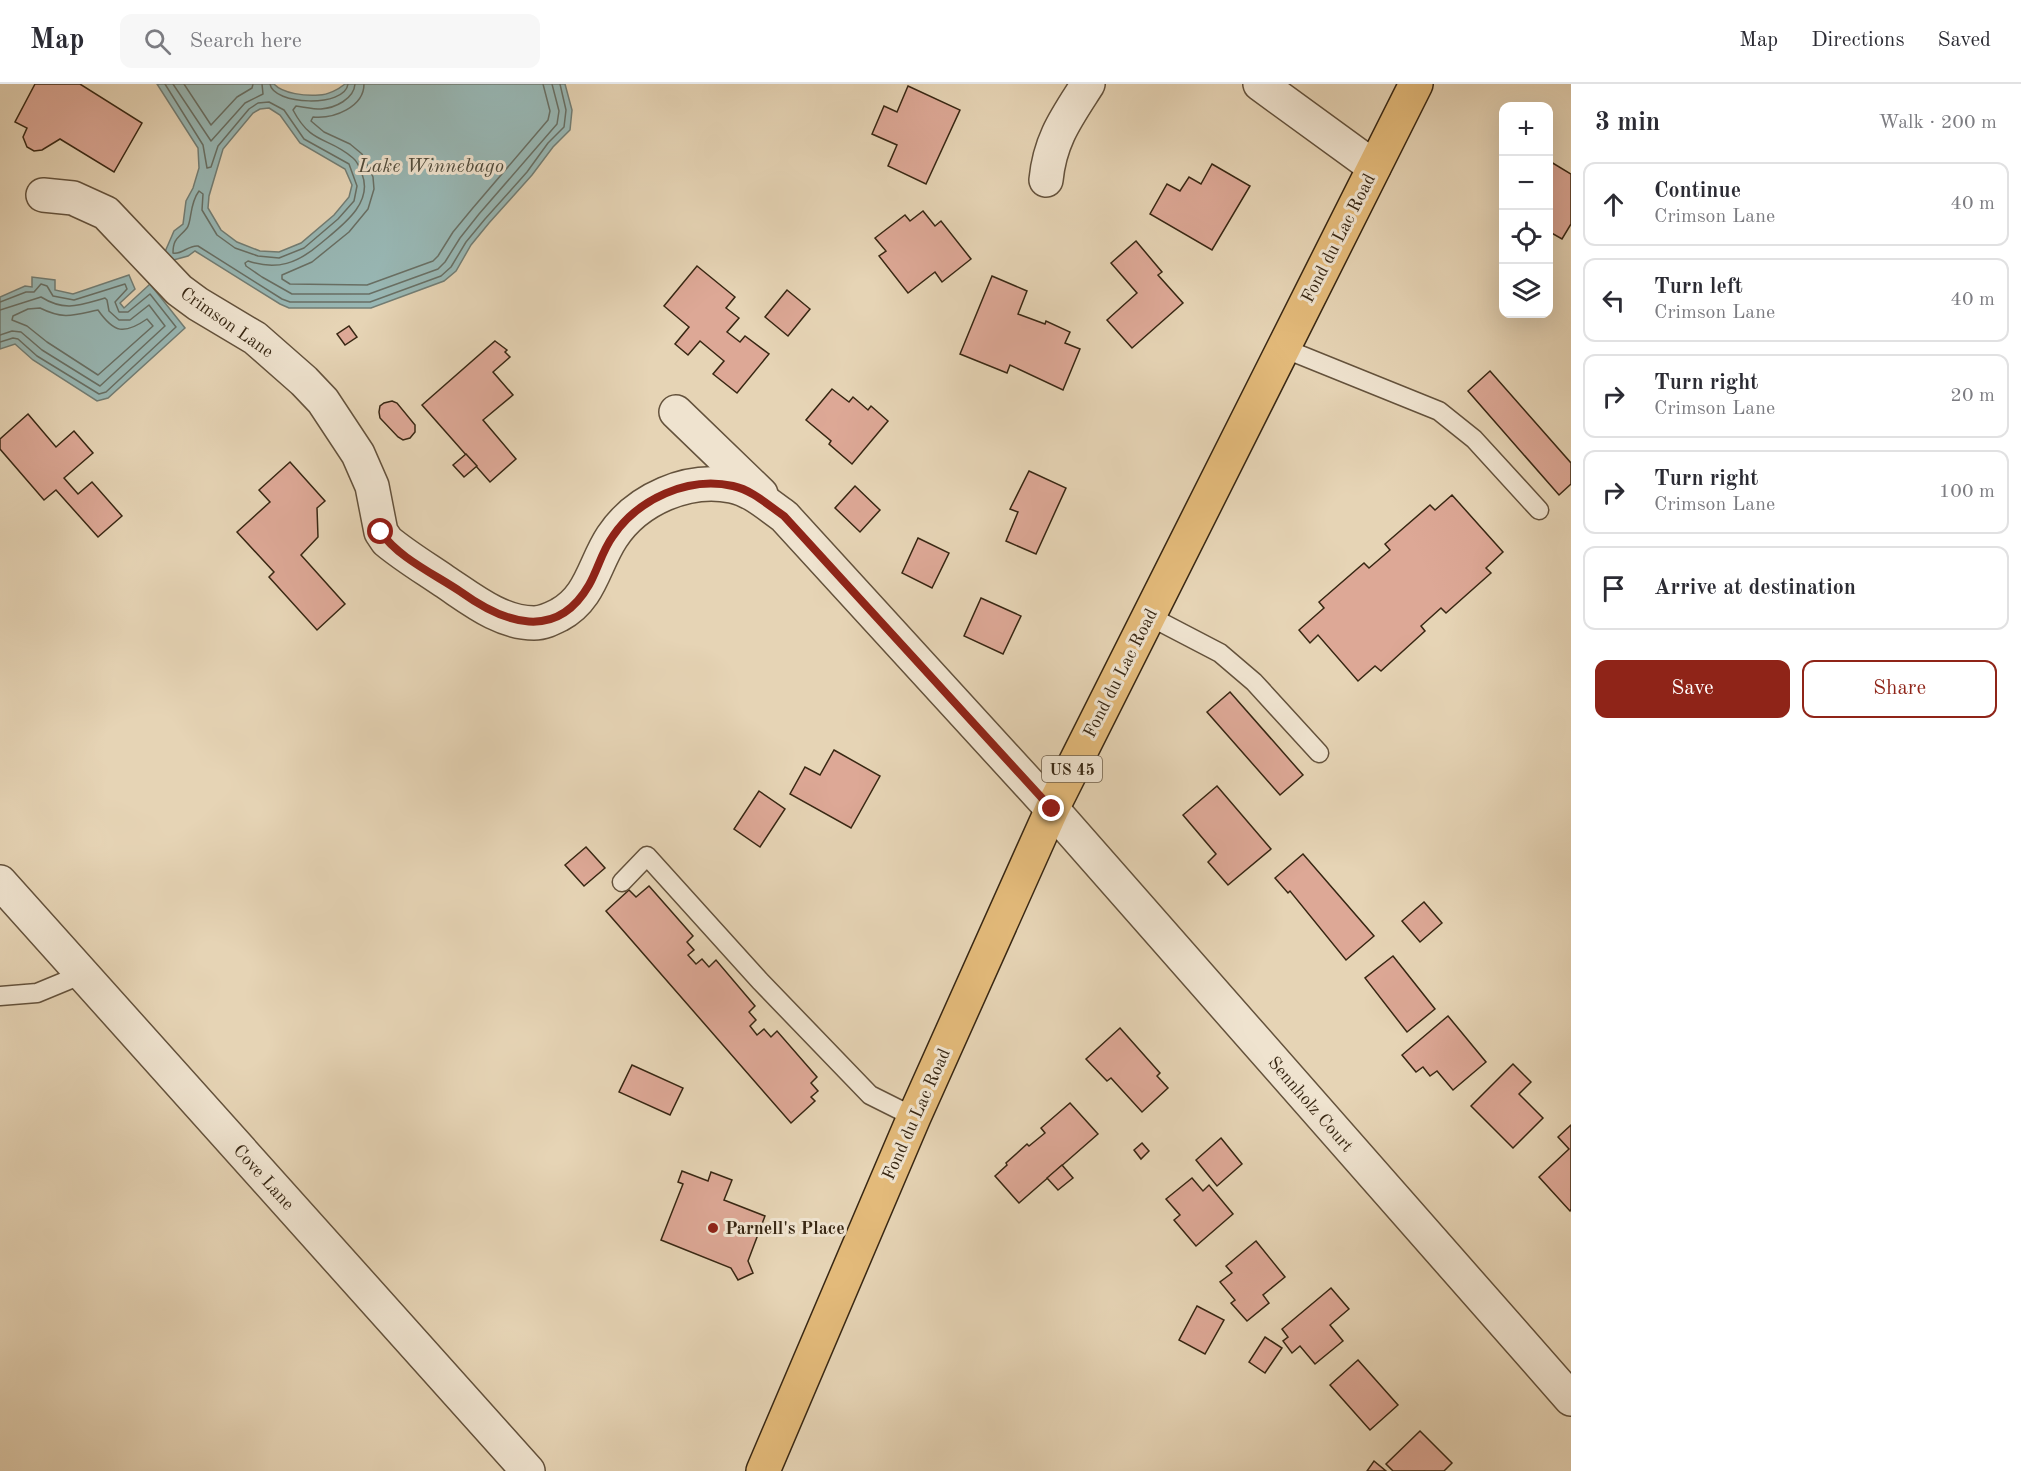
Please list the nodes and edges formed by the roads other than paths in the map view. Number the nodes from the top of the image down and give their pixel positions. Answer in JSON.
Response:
{"nodes":[{"id":1,"x":1088,"y":84,"type":"edge"},
{"id":2,"x":1260,"y":84,"type":"edge"},
{"id":3,"x":1416,"y":84,"type":"edge"},
{"id":4,"x":1374,"y":167,"type":"junction"},
{"id":5,"x":1046,"y":180,"type":"dead end"},
{"id":6,"x":43,"y":195,"type":"dead end"},
{"id":7,"x":1283,"y":348,"type":"junction"},
{"id":8,"x":676,"y":412,"type":"dead end"},
{"id":9,"x":1539,"y":510,"type":"dead end"},
{"id":10,"x":784,"y":516,"type":"junction"},
{"id":11,"x":1149,"y":616,"type":"junction"},
{"id":12,"x":1318,"y":753,"type":"dead end"},
{"id":13,"x":1052,"y":809,"type":"junction"},
{"id":14,"x":0,"y":882,"type":"edge"},
{"id":15,"x":622,"y":882,"type":"dead end"},
{"id":16,"x":83,"y":974,"type":"junction"},
{"id":17,"x":0,"y":996,"type":"edge"},
{"id":18,"x":914,"y":1117,"type":"junction"},
{"id":19,"x":1571,"y":1399,"type":"edge"},
{"id":20,"x":528,"y":1471,"type":"edge"},
{"id":21,"x":763,"y":1471,"type":"edge"}],
"edges":[{"from":1,"to":5,"type":"street"},
{"from":2,"to":4,"type":"street"},
{"from":3,"to":4,"type":"main road","name":"Fond du Lac Road","number":"US 45"},
{"from":4,"to":7,"type":"main road","name":"Fond du Lac Road","number":"US 45"},
{"from":6,"to":10,"type":"street","name":"Crimson Lane"},
{"from":7,"to":9,"type":"lane"},
{"from":7,"to":11,"type":"main road","name":"Fond du Lac Road","number":"US 45"},
{"from":8,"to":10,"type":"street","name":"Crimson Lane"},
{"from":10,"to":13,"type":"street","name":"Crimson Lane"},
{"from":11,"to":12,"type":"lane"},
{"from":11,"to":13,"type":"main road","name":"Fond du Lac Road","number":"US 45"},
{"from":13,"to":18,"type":"main road","name":"Fond du Lac Road","number":"US 45"},
{"from":13,"to":19,"type":"street","name":"Sennholz Court"},
{"from":14,"to":16,"type":"street","name":"Cove Lane"},
{"from":15,"to":18,"type":"lane"},
{"from":16,"to":17,"type":"lane"},
{"from":16,"to":20,"type":"street","name":"Cove Lane"},
{"from":18,"to":21,"type":"main road","name":"Fond du Lac Road","number":"US 45"}]}
